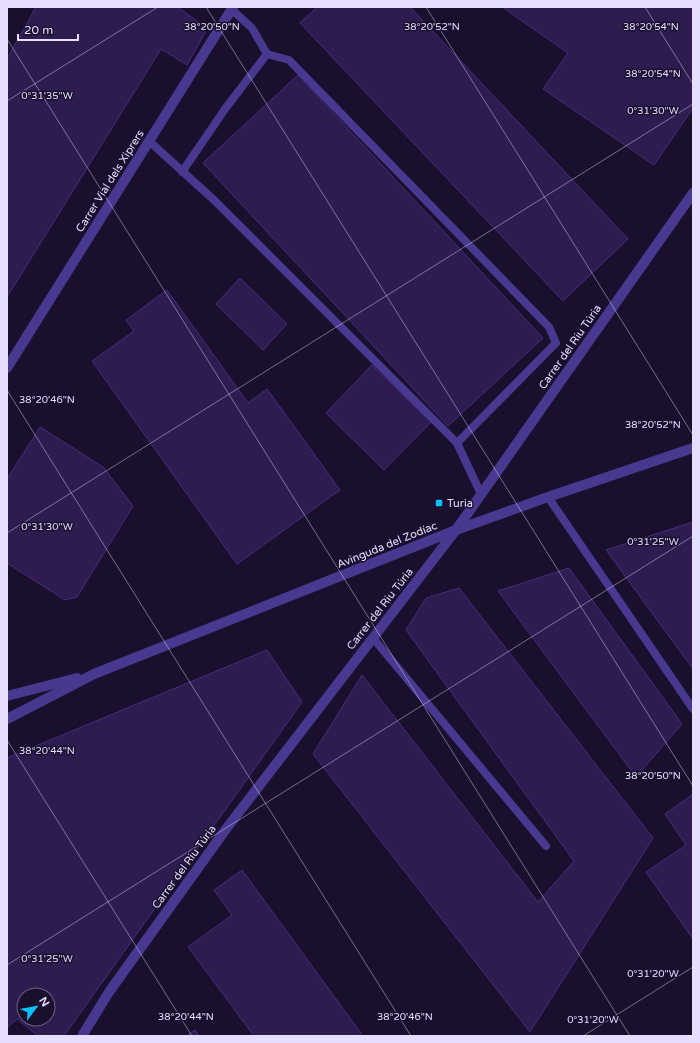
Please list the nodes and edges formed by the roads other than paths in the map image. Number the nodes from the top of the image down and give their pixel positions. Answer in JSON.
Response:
{"nodes":[{"id":1,"x":232,"y":8,"type":"edge"},
{"id":2,"x":267,"y":54,"type":"junction"},
{"id":3,"x":149,"y":141,"type":"junction"},
{"id":4,"x":182,"y":172,"type":"junction"},
{"id":5,"x":693,"y":193,"type":"edge"},
{"id":6,"x":7,"y":368,"type":"edge"},
{"id":7,"x":457,"y":443,"type":"junction"},
{"id":8,"x":693,"y":448,"type":"edge"},
{"id":9,"x":481,"y":494,"type":"junction"},
{"id":10,"x":548,"y":497,"type":"junction"},
{"id":11,"x":456,"y":530,"type":"junction"},
{"id":12,"x":373,"y":638,"type":"junction"},
{"id":13,"x":94,"y":674,"type":"junction"},
{"id":14,"x":7,"y":696,"type":"edge"},
{"id":15,"x":693,"y":709,"type":"edge"},
{"id":16,"x":7,"y":719,"type":"edge"},
{"id":17,"x":546,"y":846,"type":"dead end"},
{"id":18,"x":82,"y":1036,"type":"edge"}],
"edges":[{"from":1,"to":2,"type":"lane"},
{"from":1,"to":3,"type":"street","name":"Carrer Vial dels Xiprers"},
{"from":2,"to":4,"type":"lane"},
{"from":2,"to":7,"type":"lane"},
{"from":3,"to":4,"type":"lane"},
{"from":3,"to":6,"type":"street","name":"Carrer Vial dels Xiprers"},
{"from":4,"to":7,"type":"lane"},
{"from":5,"to":9,"type":"street","name":"Carrer del Riu Túria"},
{"from":7,"to":9,"type":"lane"},
{"from":8,"to":10,"type":"street","name":"Avinguda del Zodíac"},
{"from":9,"to":11,"type":"street","name":"Carrer del Riu Túria"},
{"from":10,"to":11,"type":"street","name":"Avinguda del Zodíac"},
{"from":10,"to":15,"type":"lane"},
{"from":11,"to":12,"type":"street","name":"Carrer del Riu Túria"},
{"from":11,"to":13,"type":"street","name":"Avinguda del Zodíac"},
{"from":12,"to":17,"type":"lane"},
{"from":12,"to":18,"type":"street","name":"Carrer del Riu Túria"},
{"from":13,"to":14,"type":"street","name":"Avinguda del Zodíac"},
{"from":13,"to":16,"type":"street","name":"Avinguda del Zodíac"}]}
